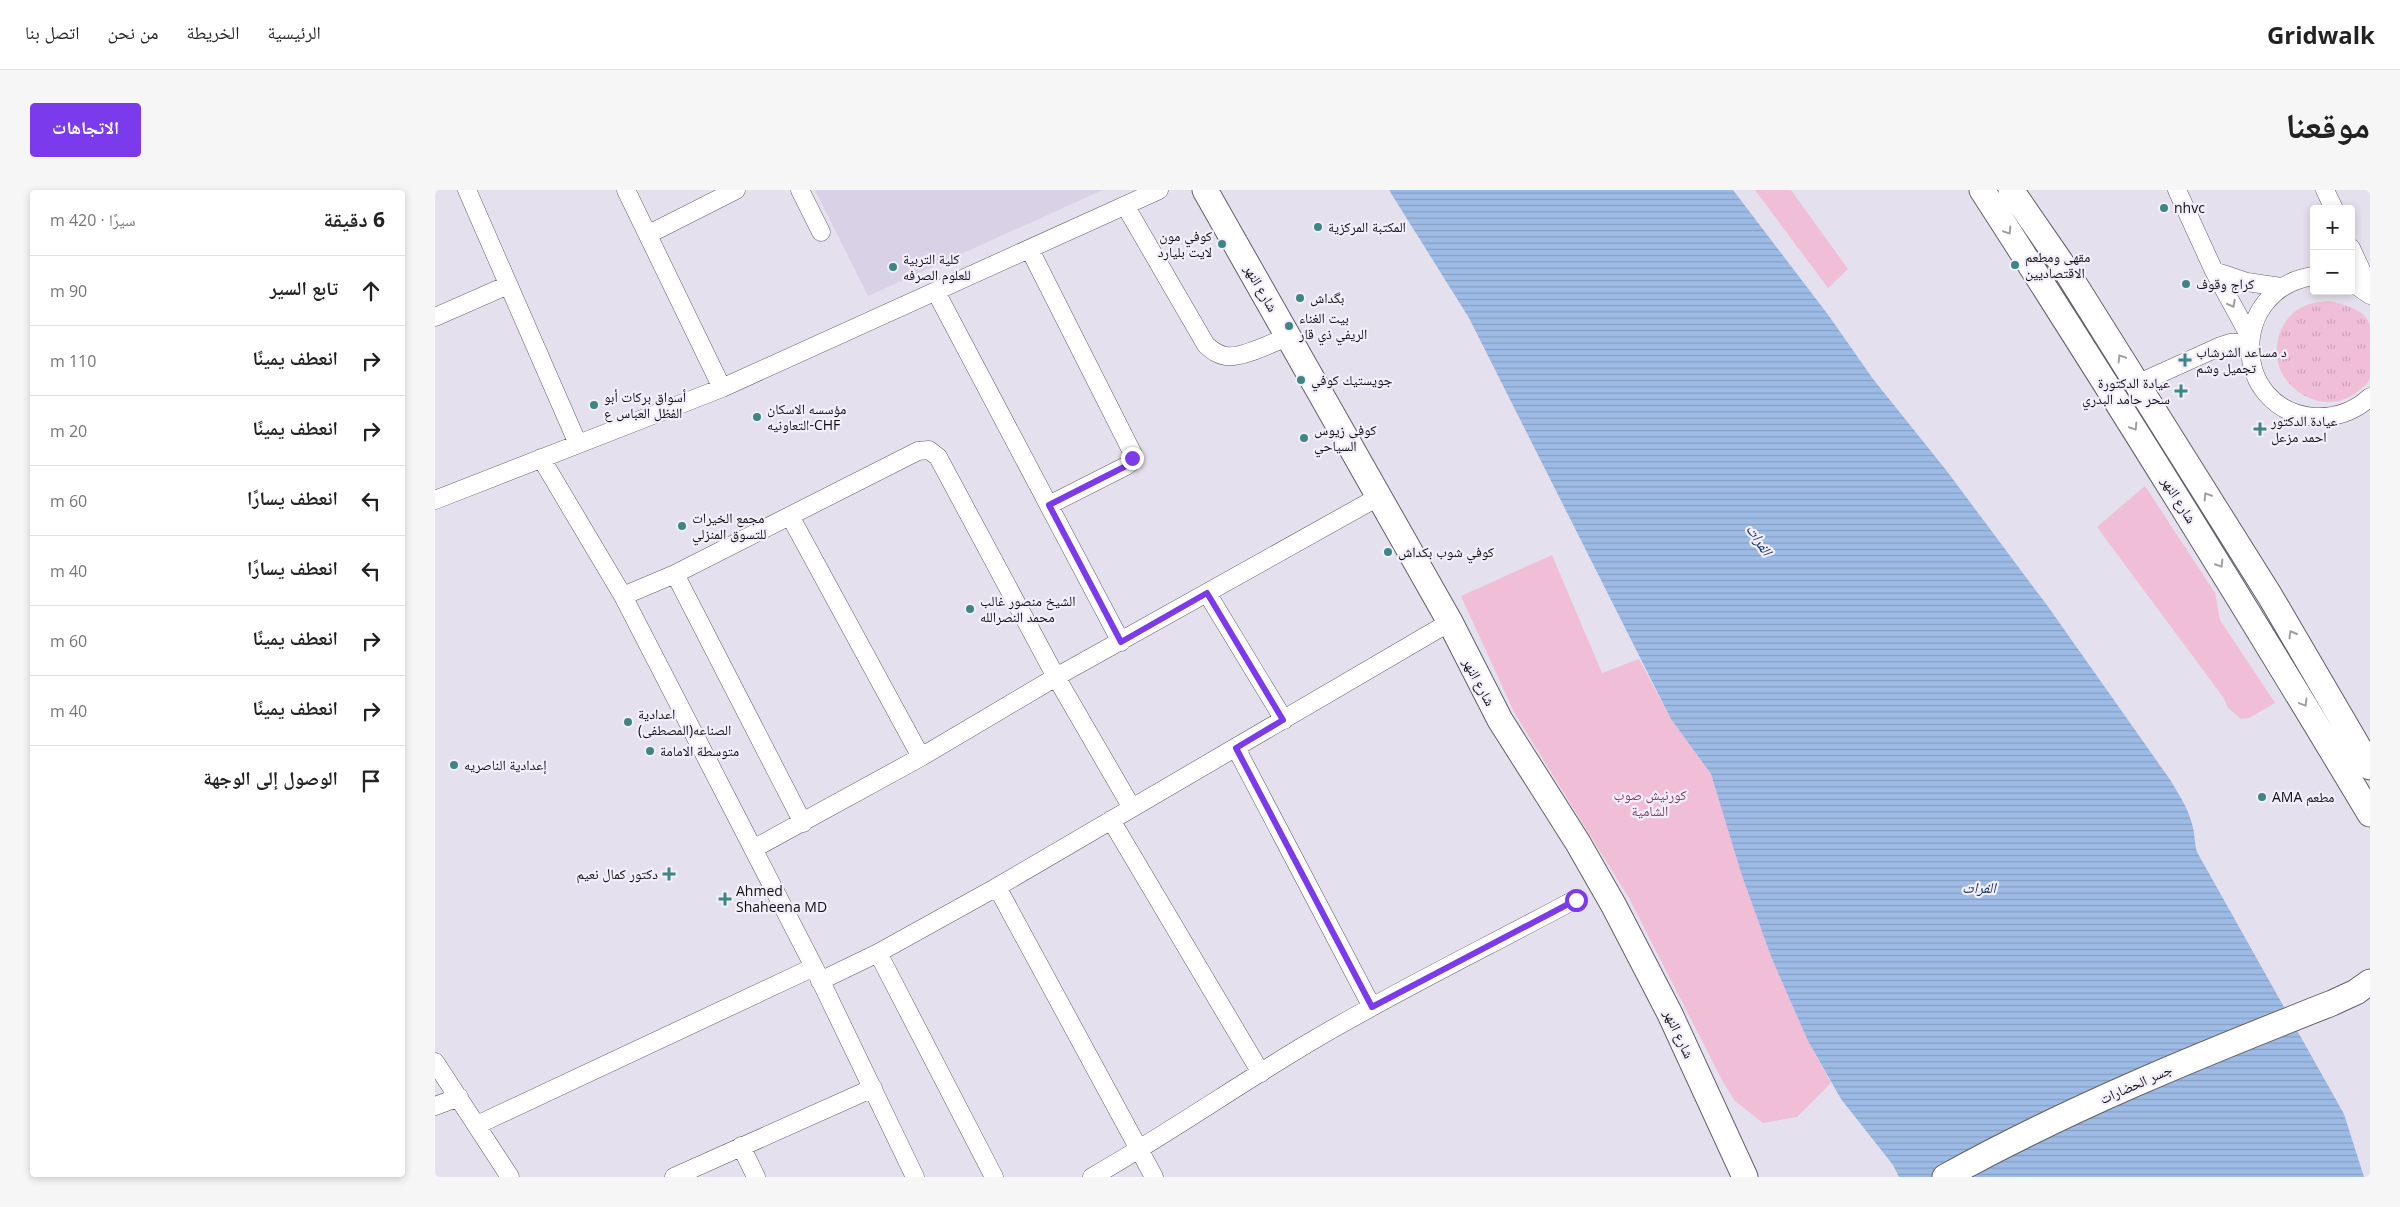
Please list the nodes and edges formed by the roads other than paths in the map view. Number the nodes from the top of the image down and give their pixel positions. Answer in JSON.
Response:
{"nodes":[{"id":1,"x":467,"y":190,"type":"edge"},
{"id":2,"x":626,"y":190,"type":"edge"},
{"id":3,"x":736,"y":190,"type":"edge"},
{"id":4,"x":800,"y":190,"type":"edge"},
{"id":5,"x":1159,"y":190,"type":"edge"},
{"id":6,"x":1205,"y":190,"type":"edge"},
{"id":7,"x":1982,"y":190,"type":"edge"},
{"id":8,"x":2011,"y":190,"type":"edge"},
{"id":9,"x":2177,"y":190,"type":"edge"},
{"id":10,"x":2325,"y":190,"type":"edge"},
{"id":11,"x":2331,"y":205,"type":"edge"},
{"id":12,"x":1126,"y":207,"type":"junction"},
{"id":13,"x":821,"y":232,"type":"dead end"},
{"id":14,"x":649,"y":234,"type":"junction"},
{"id":15,"x":1030,"y":250,"type":"junction"},
{"id":16,"x":2352,"y":250,"type":"edge"},
{"id":17,"x":2214,"y":270,"type":"junction"},
{"id":18,"x":2310,"y":277,"type":"edge"},
{"id":19,"x":508,"y":285,"type":"junction"},
{"id":20,"x":2355,"y":285,"type":"edge"},
{"id":21,"x":2281,"y":287,"type":"junction"},
{"id":22,"x":2370,"y":289,"type":"edge"},
{"id":23,"x":936,"y":292,"type":"junction"},
{"id":24,"x":2370,"y":296,"type":"edge"},
{"id":25,"x":435,"y":317,"type":"edge"},
{"id":26,"x":1289,"y":336,"type":"junction"},
{"id":27,"x":2250,"y":340,"type":"junction"},
{"id":28,"x":2137,"y":384,"type":"junction"},
{"id":29,"x":723,"y":388,"type":"junction"},
{"id":30,"x":2367,"y":402,"type":"edge"},
{"id":31,"x":578,"y":444,"type":"junction"},
{"id":32,"x":541,"y":458,"type":"junction"},
{"id":33,"x":1380,"y":496,"type":"junction"},
{"id":34,"x":435,"y":500,"type":"edge"},
{"id":35,"x":1049,"y":505,"type":"junction"},
{"id":36,"x":790,"y":516,"type":"junction"},
{"id":37,"x":675,"y":574,"type":"junction"},
{"id":38,"x":1207,"y":593,"type":"junction"},
{"id":39,"x":623,"y":596,"type":"junction"},
{"id":40,"x":2270,"y":596,"type":"junction"},
{"id":41,"x":2246,"y":607,"type":"junction"},
{"id":42,"x":1449,"y":622,"type":"junction"},
{"id":43,"x":1121,"y":642,"type":"junction"},
{"id":44,"x":1056,"y":677,"type":"junction"},
{"id":45,"x":1283,"y":720,"type":"junction"},
{"id":46,"x":1236,"y":748,"type":"junction"},
{"id":47,"x":921,"y":757,"type":"junction"},
{"id":48,"x":2370,"y":767,"type":"edge"},
{"id":49,"x":1132,"y":808,"type":"junction"},
{"id":50,"x":2370,"y":814,"type":"edge"},
{"id":51,"x":1111,"y":820,"type":"junction"},
{"id":52,"x":803,"y":823,"type":"junction"},
{"id":53,"x":753,"y":849,"type":"junction"},
{"id":54,"x":997,"y":887,"type":"junction"},
{"id":55,"x":1576,"y":900,"type":"dead end"},
{"id":56,"x":878,"y":953,"type":"junction"},
{"id":57,"x":817,"y":974,"type":"junction"},
{"id":58,"x":2365,"y":988,"type":"edge"},
{"id":59,"x":1372,"y":1007,"type":"junction"},
{"id":60,"x":435,"y":1062,"type":"edge"},
{"id":61,"x":1261,"y":1073,"type":"junction"},
{"id":62,"x":873,"y":1088,"type":"junction"},
{"id":63,"x":459,"y":1097,"type":"junction"},
{"id":64,"x":435,"y":1106,"type":"edge"},
{"id":65,"x":477,"y":1125,"type":"junction"},
{"id":66,"x":741,"y":1146,"type":"junction"},
{"id":67,"x":1139,"y":1150,"type":"junction"},
{"id":68,"x":510,"y":1177,"type":"edge"},
{"id":69,"x":674,"y":1177,"type":"edge"},
{"id":70,"x":756,"y":1177,"type":"edge"},
{"id":71,"x":915,"y":1177,"type":"edge"},
{"id":72,"x":994,"y":1177,"type":"edge"},
{"id":73,"x":1091,"y":1177,"type":"edge"},
{"id":74,"x":1154,"y":1177,"type":"edge"},
{"id":75,"x":1745,"y":1177,"type":"edge"},
{"id":76,"x":1945,"y":1177,"type":"edge"}],
"edges":[{"from":1,"to":19,"type":"street"},
{"from":2,"to":14,"type":"street"},
{"from":3,"to":14,"type":"street"},
{"from":4,"to":13,"type":"street"},
{"from":5,"to":12,"type":"street"},
{"from":6,"to":26,"type":"main road","name":"شارع النهر"},
{"from":7,"to":41,"type":"main road","name":"شارع النهر","one_way":true},
{"from":28,"to":8,"type":"main road","name":"شارع النهر","one_way":true},
{"from":9,"to":17,"type":"street"},
{"from":10,"to":11,"type":"street"},
{"from":12,"to":15,"type":"street"},
{"from":12,"to":26,"type":"street"},
{"from":14,"to":29,"type":"street"},
{"from":15,"to":23,"type":"street"},
{"from":15,"to":35,"type":"street"},
{"from":16,"to":22,"type":"street"},
{"from":17,"to":21,"type":"street"},
{"from":17,"to":27,"type":"street","one_way":true},
{"from":18,"to":21,"type":"street"},
{"from":19,"to":25,"type":"street"},
{"from":19,"to":31,"type":"street"},
{"from":20,"to":24,"type":"street"},
{"from":21,"to":27,"type":"street"},
{"from":23,"to":29,"type":"street"},
{"from":23,"to":35,"type":"street"},
{"from":26,"to":33,"type":"main road","name":"شارع النهر"},
{"from":27,"to":28,"type":"street"},
{"from":27,"to":30,"type":"street"},
{"from":40,"to":28,"type":"main road","name":"شارع النهر","one_way":true},
{"from":29,"to":31,"type":"street"},
{"from":31,"to":32,"type":"street"},
{"from":32,"to":34,"type":"street"},
{"from":32,"to":39,"type":"street"},
{"from":33,"to":38,"type":"street"},
{"from":33,"to":42,"type":"main road","name":"شارع النهر"},
{"from":35,"to":43,"type":"street"},
{"from":36,"to":37,"type":"street"},
{"from":36,"to":44,"type":"street"},
{"from":36,"to":47,"type":"street"},
{"from":37,"to":39,"type":"street"},
{"from":37,"to":52,"type":"street"},
{"from":38,"to":43,"type":"street"},
{"from":38,"to":45,"type":"street"},
{"from":39,"to":53,"type":"street"},
{"from":40,"to":41,"type":"main road"},
{"from":48,"to":40,"type":"main road","name":"شارع النهر","one_way":true},
{"from":41,"to":50,"type":"main road","name":"شارع النهر","one_way":true},
{"from":42,"to":45,"type":"street"},
{"from":42,"to":75,"type":"main road","name":"شارع النهر"},
{"from":43,"to":44,"type":"street"},
{"from":44,"to":47,"type":"street"},
{"from":44,"to":49,"type":"street"},
{"from":45,"to":46,"type":"street"},
{"from":46,"to":49,"type":"street"},
{"from":46,"to":59,"type":"street"},
{"from":47,"to":52,"type":"street"},
{"from":49,"to":51,"type":"street"},
{"from":51,"to":54,"type":"street"},
{"from":51,"to":61,"type":"street"},
{"from":52,"to":53,"type":"street"},
{"from":53,"to":57,"type":"street"},
{"from":54,"to":56,"type":"street"},
{"from":54,"to":67,"type":"street"},
{"from":55,"to":59,"type":"street"},
{"from":56,"to":57,"type":"street"},
{"from":56,"to":72,"type":"street"},
{"from":57,"to":62,"type":"street"},
{"from":57,"to":65,"type":"street"},
{"from":58,"to":76,"type":"main road","name":"جسر الحضارات"},
{"from":59,"to":61,"type":"street"},
{"from":60,"to":63,"type":"street"},
{"from":61,"to":67,"type":"street"},
{"from":62,"to":66,"type":"street"},
{"from":62,"to":71,"type":"street"},
{"from":63,"to":64,"type":"street"},
{"from":63,"to":65,"type":"street"},
{"from":65,"to":68,"type":"street"},
{"from":66,"to":69,"type":"street"},
{"from":66,"to":70,"type":"street"},
{"from":67,"to":73,"type":"street"},
{"from":67,"to":74,"type":"street"}]}
